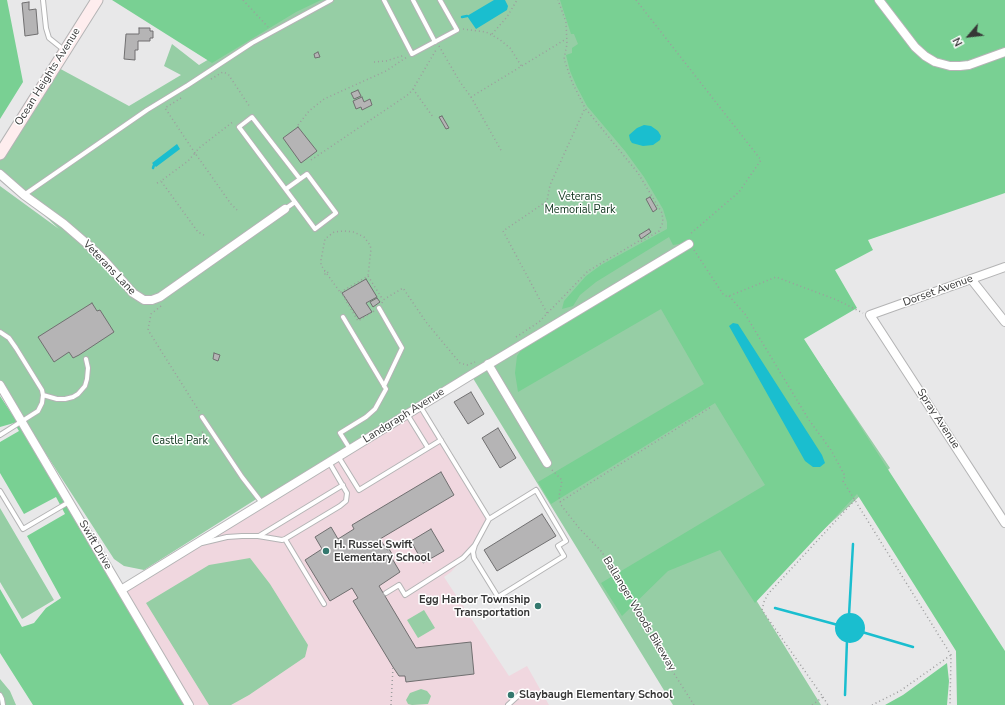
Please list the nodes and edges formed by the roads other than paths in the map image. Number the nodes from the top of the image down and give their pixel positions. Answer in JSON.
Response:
{"nodes":[{"id":1,"x":43,"y":0,"type":"edge"},
{"id":2,"x":97,"y":0,"type":"edge"},
{"id":3,"x":331,"y":0,"type":"edge"},
{"id":4,"x":384,"y":0,"type":"edge"},
{"id":5,"x":413,"y":0,"type":"edge"},
{"id":6,"x":440,"y":0,"type":"edge"},
{"id":7,"x":879,"y":0,"type":"edge"},
{"id":8,"x":435,"y":42,"type":"junction"},
{"id":9,"x":65,"y":50,"type":"junction"},
{"id":10,"x":1005,"y":52,"type":"edge"},
{"id":11,"x":0,"y":154,"type":"edge"},
{"id":12,"x":0,"y":174,"type":"edge"},
{"id":13,"x":300,"y":179,"type":"junction"},
{"id":14,"x":286,"y":190,"type":"junction"},
{"id":15,"x":24,"y":195,"type":"junction"},
{"id":16,"x":295,"y":202,"type":"junction"},
{"id":17,"x":285,"y":209,"type":"joint"},
{"id":18,"x":688,"y":244,"type":"road end"},
{"id":19,"x":1005,"y":267,"type":"edge"},
{"id":20,"x":971,"y":279,"type":"junction"},
{"id":21,"x":379,"y":308,"type":"road end"},
{"id":22,"x":870,"y":315,"type":"joint"},
{"id":23,"x":343,"y":317,"type":"dead end"},
{"id":24,"x":1005,"y":322,"type":"edge"},
{"id":25,"x":0,"y":332,"type":"edge"},
{"id":26,"x":86,"y":359,"type":"dead end"},
{"id":27,"x":488,"y":364,"type":"junction"},
{"id":28,"x":0,"y":385,"type":"edge"},
{"id":29,"x":384,"y":386,"type":"junction"},
{"id":30,"x":43,"y":395,"type":"junction"},
{"id":31,"x":420,"y":406,"type":"junction"},
{"id":32,"x":407,"y":414,"type":"junction"},
{"id":33,"x":202,"y":417,"type":"road end"},
{"id":34,"x":22,"y":421,"type":"junction"},
{"id":35,"x":0,"y":435,"type":"edge"},
{"id":36,"x":440,"y":440,"type":"junction"},
{"id":37,"x":428,"y":448,"type":"junction"},
{"id":38,"x":350,"y":449,"type":"junction"},
{"id":39,"x":338,"y":456,"type":"junction"},
{"id":40,"x":329,"y":462,"type":"junction"},
{"id":41,"x":547,"y":463,"type":"road end"},
{"id":42,"x":343,"y":485,"type":"junction"},
{"id":43,"x":0,"y":491,"type":"edge"},
{"id":44,"x":70,"y":502,"type":"junction"},
{"id":45,"x":262,"y":503,"type":"junction"},
{"id":46,"x":488,"y":519,"type":"junction"},
{"id":47,"x":1005,"y":523,"type":"edge"},
{"id":48,"x":258,"y":536,"type":"junction"},
{"id":49,"x":285,"y":539,"type":"junction"},
{"id":50,"x":196,"y":544,"type":"junction"},
{"id":51,"x":475,"y":545,"type":"junction"},
{"id":52,"x":121,"y":590,"type":"junction"},
{"id":53,"x":386,"y":593,"type":"dead end"},
{"id":54,"x":324,"y":604,"type":"dead end"},
{"id":55,"x":520,"y":694,"type":"dead end"},
{"id":56,"x":0,"y":695,"type":"edge"},
{"id":57,"x":3,"y":705,"type":"edge"},
{"id":58,"x":189,"y":705,"type":"edge"},
{"id":59,"x":508,"y":705,"type":"edge"}],
"edges":[{"from":1,"to":9,"type":"lane"},
{"from":2,"to":9,"type":"main road","name":"Ocean Heights Avenue"},
{"from":3,"to":15,"type":"lane"},
{"from":4,"to":8,"type":"lane"},
{"from":5,"to":8,"type":"lane"},
{"from":6,"to":8,"type":"lane"},
{"from":7,"to":10,"type":"street"},
{"from":9,"to":11,"type":"main road","name":"Ocean Heights Avenue"},
{"from":12,"to":15,"type":"street","name":"Veterans Lane"},
{"from":13,"to":14,"type":"lane"},
{"from":13,"to":14,"type":"lane"},
{"from":13,"to":16,"type":"lane"},
{"from":14,"to":16,"type":"lane"},
{"from":15,"to":17,"type":"street","name":"Veterans Lane"},
{"from":16,"to":17,"type":"lane"},
{"from":18,"to":27,"type":"street","name":"Landgraph Avenue"},
{"from":19,"to":20,"type":"street","name":"Dorset Avenue"},
{"from":20,"to":22,"type":"street","name":"Dorset Avenue"},
{"from":20,"to":24,"type":"street"},
{"from":21,"to":29,"type":"lane"},
{"from":22,"to":47,"type":"street","name":"Spray Avenue"},
{"from":23,"to":29,"type":"lane"},
{"from":25,"to":30,"type":"lane"},
{"from":26,"to":30,"type":"lane"},
{"from":27,"to":31,"type":"street","name":"Landgraph Avenue"},
{"from":27,"to":41,"type":"street"},
{"from":28,"to":34,"type":"street","name":"Swift Drive"},
{"from":29,"to":38,"type":"lane"},
{"from":30,"to":34,"type":"lane"},
{"from":31,"to":32,"type":"street","name":"Landgraph Avenue"},
{"from":31,"to":36,"type":"lane"},
{"from":32,"to":37,"type":"lane"},
{"from":32,"to":38,"type":"street","name":"Landgraph Avenue"},
{"from":33,"to":45,"type":"lane"},
{"from":34,"to":35,"type":"lane"},
{"from":34,"to":44,"type":"street","name":"Swift Drive"},
{"from":36,"to":37,"type":"lane"},
{"from":36,"to":46,"type":"lane"},
{"from":37,"to":39,"type":"lane"},
{"from":38,"to":39,"type":"street","name":"Landgraph Avenue"},
{"from":39,"to":40,"type":"street","name":"Landgraph Avenue"},
{"from":40,"to":42,"type":"lane"},
{"from":40,"to":45,"type":"street","name":"Landgraph Avenue"},
{"from":42,"to":48,"type":"lane"},
{"from":42,"to":49,"type":"lane"},
{"from":43,"to":44,"type":"lane"},
{"from":44,"to":52,"type":"street","name":"Swift Drive"},
{"from":45,"to":50,"type":"street","name":"Landgraph Avenue"},
{"from":46,"to":51,"type":"lane"},
{"from":46,"to":51,"type":"lane"},
{"from":48,"to":49,"type":"lane"},
{"from":48,"to":50,"type":"lane"},
{"from":49,"to":54,"type":"lane"},
{"from":50,"to":52,"type":"street","name":"Landgraph Avenue"},
{"from":51,"to":53,"type":"lane"},
{"from":52,"to":58,"type":"street","name":"Swift Drive"},
{"from":55,"to":59,"type":"lane"},
{"from":56,"to":57,"type":"lane"}]}
